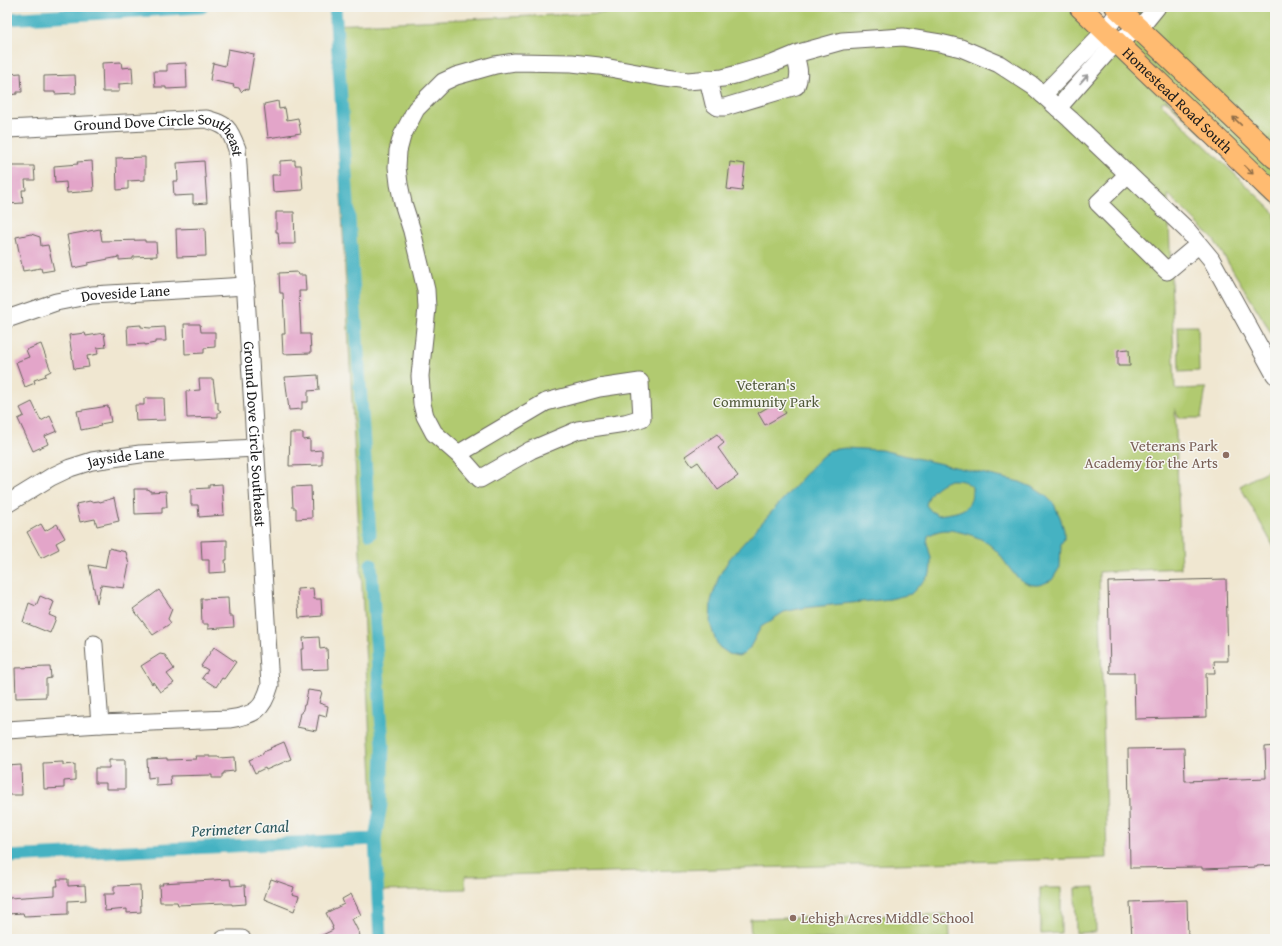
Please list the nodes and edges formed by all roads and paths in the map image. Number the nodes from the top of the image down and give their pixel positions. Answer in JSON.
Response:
{"nodes":[{"id":1,"x":1080,"y":7,"type":"edge"},
{"id":2,"x":1157,"y":7,"type":"edge"},
{"id":3,"x":1119,"y":8,"type":"edge"},
{"id":4,"x":1140,"y":28,"type":"junction"},
{"id":5,"x":1111,"y":37,"type":"junction"},
{"id":6,"x":795,"y":54,"type":"junction"},
{"id":7,"x":708,"y":79,"type":"junction"},
{"id":8,"x":1043,"y":95,"type":"junction"},
{"id":9,"x":1058,"y":108,"type":"junction"},
{"id":10,"x":7,"y":129,"type":"edge"},
{"id":11,"x":1275,"y":158,"type":"edge"},
{"id":12,"x":1128,"y":174,"type":"junction"},
{"id":13,"x":1275,"y":194,"type":"edge"},
{"id":14,"x":1198,"y":245,"type":"junction"},
{"id":15,"x":246,"y":286,"type":"junction"},
{"id":16,"x":7,"y":319,"type":"edge"},
{"id":17,"x":1275,"y":375,"type":"edge"},
{"id":18,"x":256,"y":448,"type":"junction"},
{"id":19,"x":458,"y":454,"type":"junction"},
{"id":20,"x":7,"y":504,"type":"edge"},
{"id":21,"x":94,"y":644,"type":"dead end"},
{"id":22,"x":100,"y":724,"type":"junction"},
{"id":23,"x":7,"y":730,"type":"edge"},
{"id":24,"x":224,"y":939,"type":"edge"},
{"id":25,"x":242,"y":939,"type":"edge"}],
"edges":[{"from":1,"to":5,"type":"main road","name":"Homestead Road South"},
{"from":2,"to":4,"type":"street"},
{"from":3,"to":4,"type":"main road","name":"Homestead Road South"},
{"from":3,"to":5,"type":"street"},
{"from":4,"to":5,"type":"street"},
{"from":11,"to":4,"type":"main road","name":"Homestead Road South","one_way":true},
{"from":5,"to":8,"type":"street"},
{"from":9,"to":5,"type":"street","one_way":true},
{"from":5,"to":13,"type":"main road","name":"Homestead Road South","one_way":true},
{"from":6,"to":7,"type":"street"},
{"from":6,"to":7,"type":"street"},
{"from":6,"to":8,"type":"street"},
{"from":7,"to":19,"type":"street"},
{"from":8,"to":9,"type":"street"},
{"from":9,"to":12,"type":"street"},
{"from":10,"to":15,"type":"street","name":"Ground Dove Circle Southeast"},
{"from":12,"to":14,"type":"street"},
{"from":12,"to":14,"type":"street"},
{"from":14,"to":17,"type":"street"},
{"from":15,"to":16,"type":"street","name":"Doveside Lane"},
{"from":15,"to":18,"type":"street","name":"Ground Dove Circle Southeast"},
{"from":18,"to":20,"type":"street","name":"Jayside Lane"},
{"from":18,"to":22,"type":"street","name":"Ground Dove Circle Southeast"},
{"from":19,"to":19,"type":"street"},
{"from":21,"to":22,"type":"street"},
{"from":22,"to":23,"type":"street","name":"Ground Dove Circle Southeast"},
{"from":24,"to":25,"type":"street"}]}
